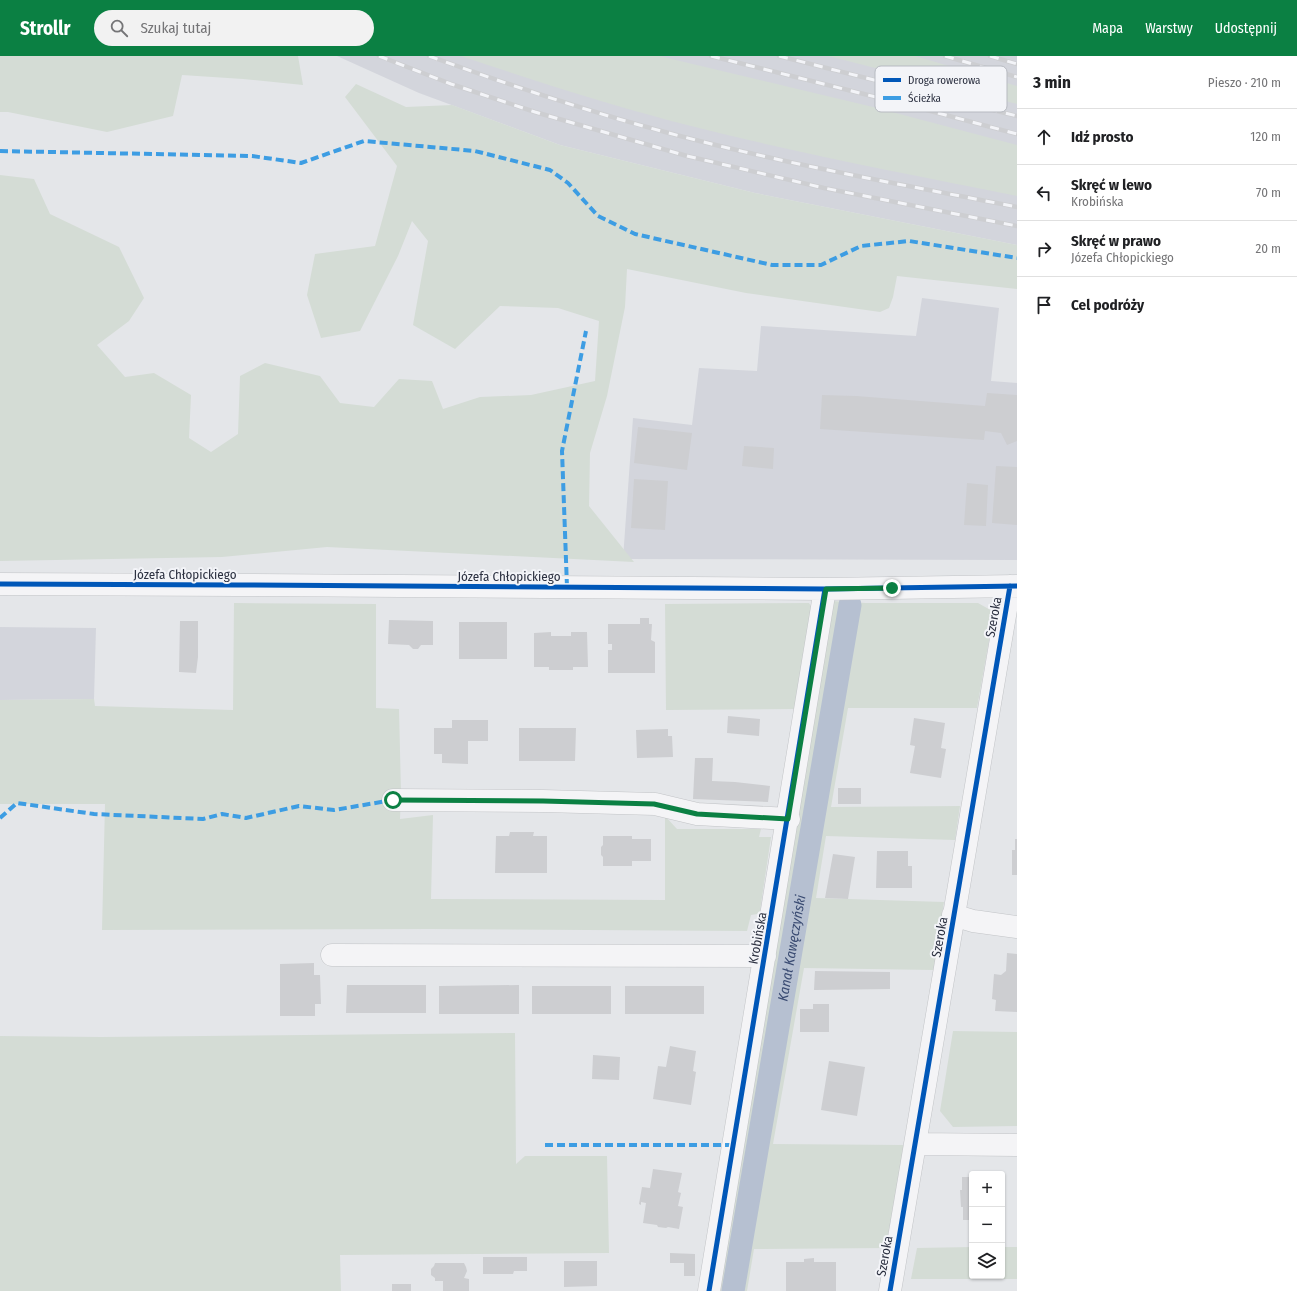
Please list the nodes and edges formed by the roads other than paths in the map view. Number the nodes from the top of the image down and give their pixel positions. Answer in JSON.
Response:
{"nodes":[{"id":1,"x":0,"y":584,"type":"edge"},
{"id":2,"x":1013,"y":586,"type":"edge"},
{"id":3,"x":826,"y":589,"type":"junction"},
{"id":4,"x":393,"y":800,"type":"dead end"},
{"id":5,"x":788,"y":819,"type":"junction"},
{"id":6,"x":953,"y":915,"type":"junction"},
{"id":7,"x":1017,"y":927,"type":"edge"},
{"id":8,"x":332,"y":954,"type":"dead end"},
{"id":9,"x":765,"y":956,"type":"junction"},
{"id":10,"x":915,"y":1144,"type":"junction"},
{"id":11,"x":1017,"y":1145,"type":"edge"},
{"id":12,"x":710,"y":1291,"type":"edge"},
{"id":13,"x":890,"y":1291,"type":"edge"}],
"edges":[{"from":1,"to":3,"type":"street","name":"Józefa Chłopickiego"},
{"from":2,"to":3,"type":"street","name":"Józefa Chłopickiego"},
{"from":2,"to":6,"type":"street","name":"Szeroka"},
{"from":3,"to":5,"type":"street","name":"Krobińska"},
{"from":4,"to":5,"type":"street"},
{"from":5,"to":9,"type":"street","name":"Krobińska"},
{"from":6,"to":7,"type":"street"},
{"from":6,"to":10,"type":"street","name":"Szeroka"},
{"from":8,"to":9,"type":"street"},
{"from":9,"to":12,"type":"street","name":"Krobińska"},
{"from":10,"to":11,"type":"street"},
{"from":10,"to":13,"type":"street","name":"Szeroka"}]}
